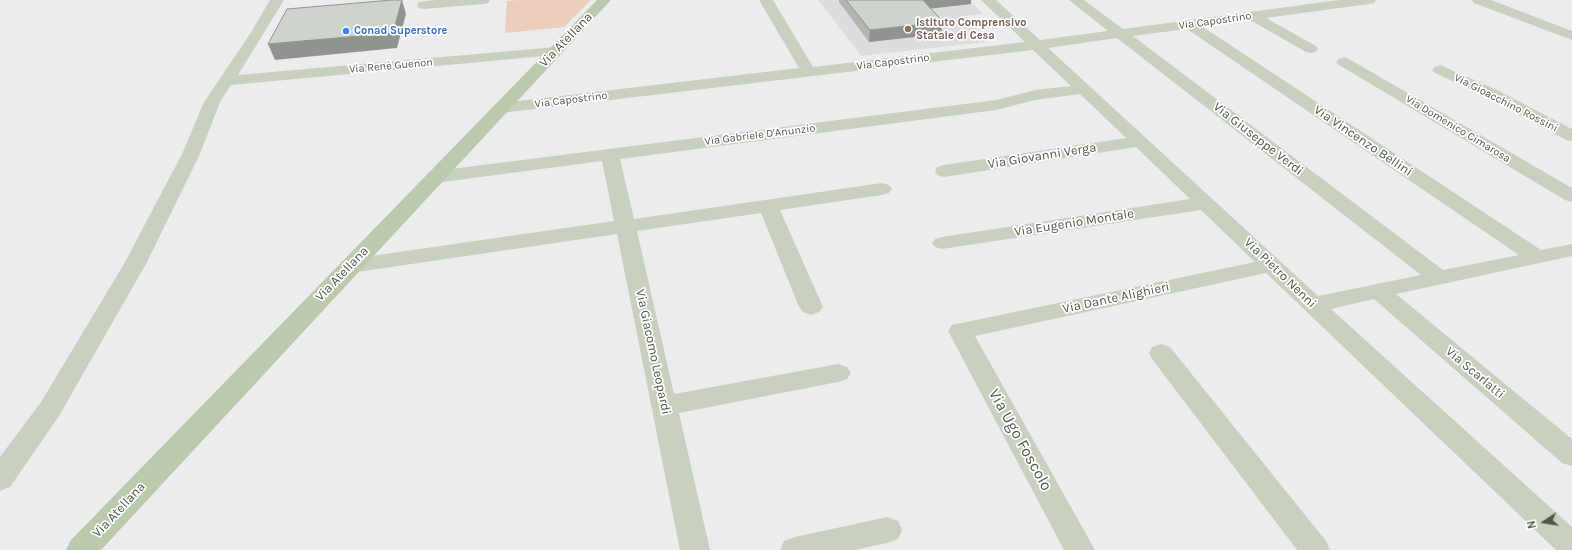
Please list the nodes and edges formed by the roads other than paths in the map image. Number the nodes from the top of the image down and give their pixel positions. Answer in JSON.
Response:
{"nodes":[{"id":1,"x":277,"y":0,"type":"edge"},
{"id":2,"x":483,"y":0,"type":"edge"},
{"id":3,"x":604,"y":0,"type":"edge"},
{"id":4,"x":766,"y":0,"type":"edge"},
{"id":5,"x":988,"y":0,"type":"edge"},
{"id":6,"x":1076,"y":0,"type":"edge"},
{"id":7,"x":1264,"y":0,"type":"edge"},
{"id":8,"x":1369,"y":0,"type":"edge"},
{"id":9,"x":1479,"y":0,"type":"edge"},
{"id":10,"x":1335,"y":2,"type":"edge"},
{"id":11,"x":424,"y":5,"type":"dead end"},
{"id":12,"x":1285,"y":12,"type":"junction"},
{"id":13,"x":1252,"y":16,"type":"junction"},
{"id":14,"x":1189,"y":24,"type":"junction"},
{"id":15,"x":1121,"y":34,"type":"junction"},
{"id":16,"x":1572,"y":36,"type":"edge"},
{"id":17,"x":1037,"y":45,"type":"junction"},
{"id":18,"x":1311,"y":49,"type":"dead end"},
{"id":19,"x":556,"y":50,"type":"junction"},
{"id":20,"x":1344,"y":62,"type":"dead end"},
{"id":21,"x":1440,"y":70,"type":"dead end"},
{"id":22,"x":809,"y":72,"type":"junction"},
{"id":23,"x":226,"y":81,"type":"junction"},
{"id":24,"x":1084,"y":89,"type":"junction"},
{"id":25,"x":501,"y":108,"type":"junction"},
{"id":26,"x":1572,"y":136,"type":"edge"},
{"id":27,"x":1140,"y":141,"type":"junction"},
{"id":28,"x":610,"y":154,"type":"junction"},
{"id":29,"x":944,"y":171,"type":"dead end"},
{"id":30,"x":435,"y":177,"type":"junction"},
{"id":31,"x":882,"y":189,"type":"dead end"},
{"id":32,"x":1572,"y":196,"type":"edge"},
{"id":33,"x":1206,"y":203,"type":"junction"},
{"id":34,"x":768,"y":206,"type":"junction"},
{"id":35,"x":626,"y":226,"type":"junction"},
{"id":36,"x":942,"y":243,"type":"dead end"},
{"id":37,"x":1572,"y":250,"type":"edge"},
{"id":38,"x":1537,"y":257,"type":"junction"},
{"id":39,"x":1271,"y":265,"type":"junction"},
{"id":40,"x":350,"y":266,"type":"junction"},
{"id":41,"x":1439,"y":278,"type":"junction"},
{"id":42,"x":1378,"y":291,"type":"junction"},
{"id":43,"x":1312,"y":305,"type":"junction"},
{"id":44,"x":811,"y":307,"type":"dead end"},
{"id":45,"x":960,"y":331,"type":"joint"},
{"id":46,"x":1161,"y":353,"type":"dead end"},
{"id":47,"x":838,"y":374,"type":"dead end"},
{"id":48,"x":664,"y":406,"type":"junction"},
{"id":49,"x":1572,"y":455,"type":"edge"},
{"id":50,"x":0,"y":480,"type":"edge"},
{"id":51,"x":887,"y":530,"type":"dead end"},
{"id":52,"x":1572,"y":546,"type":"edge"},
{"id":53,"x":81,"y":550,"type":"edge"},
{"id":54,"x":695,"y":550,"type":"edge"},
{"id":55,"x":795,"y":550,"type":"edge"},
{"id":56,"x":1080,"y":550,"type":"edge"},
{"id":57,"x":1315,"y":550,"type":"edge"}],
"edges":[{"from":1,"to":23,"type":"street"},
{"from":2,"to":11,"type":"street"},
{"from":3,"to":19,"type":"main road","name":"Via Atellana"},
{"from":4,"to":22,"type":"street"},
{"from":5,"to":17,"type":"street","name":"Via Pietro Nenni"},
{"from":6,"to":15,"type":"street","name":"Via Giuseppe Verdi"},
{"from":7,"to":12,"type":"street"},
{"from":8,"to":10,"type":"street","name":"Via Capostrino"},
{"from":9,"to":16,"type":"street"},
{"from":10,"to":12,"type":"street","name":"Via Capostrino"},
{"from":12,"to":13,"type":"street","name":"Via Capostrino"},
{"from":13,"to":14,"type":"street","name":"Via Capostrino"},
{"from":13,"to":18,"type":"street"},
{"from":14,"to":15,"type":"street","name":"Via Capostrino"},
{"from":14,"to":38,"type":"street","name":"Via Vincenzo Bellini"},
{"from":15,"to":17,"type":"street","name":"Via Capostrino"},
{"from":15,"to":41,"type":"street","name":"Via Giuseppe Verdi"},
{"from":17,"to":22,"type":"street","name":"Via Capostrino"},
{"from":17,"to":24,"type":"street","name":"Via Pietro Nenni"},
{"from":19,"to":23,"type":"street","name":"Via Renè Guenon"},
{"from":19,"to":25,"type":"main road","name":"Via Atellana"},
{"from":20,"to":32,"type":"street","name":"Via Domenico Cimarosa"},
{"from":21,"to":26,"type":"street","name":"Via Gioacchino Rossini"},
{"from":22,"to":25,"type":"street","name":"Via Capostrino"},
{"from":23,"to":50,"type":"street"},
{"from":24,"to":27,"type":"street","name":"Via Pietro Nenni"},
{"from":24,"to":28,"type":"street","name":"Via Gabriele D'Anunzio"},
{"from":25,"to":30,"type":"main road","name":"Via Atellana"},
{"from":27,"to":29,"type":"street","name":"Via Giovanni Verga"},
{"from":27,"to":33,"type":"street","name":"Via Pietro Nenni"},
{"from":28,"to":30,"type":"street","name":"Via Gabriele D'Anunzio"},
{"from":28,"to":35,"type":"street","name":"Via Giacomo Leopardi"},
{"from":30,"to":40,"type":"main road","name":"Via Atellana"},
{"from":31,"to":34,"type":"street"},
{"from":33,"to":36,"type":"street","name":"Via Eugenio Montale"},
{"from":33,"to":39,"type":"street","name":"Via Pietro Nenni"},
{"from":34,"to":35,"type":"street"},
{"from":34,"to":44,"type":"street"},
{"from":35,"to":40,"type":"street"},
{"from":35,"to":48,"type":"street","name":"Via Giacomo Leopardi"},
{"from":37,"to":38,"type":"street"},
{"from":38,"to":41,"type":"street"},
{"from":39,"to":43,"type":"street","name":"Via Pietro Nenni"},
{"from":39,"to":45,"type":"street","name":"Via Dante Alighieri"},
{"from":40,"to":53,"type":"main road","name":"Via Atellana"},
{"from":41,"to":42,"type":"street"},
{"from":42,"to":43,"type":"street"},
{"from":42,"to":49,"type":"street","name":"Via Scarlatti"},
{"from":43,"to":52,"type":"street","name":"Via Pietro Nenni"},
{"from":45,"to":56,"type":"street","name":"Via Ugo Foscolo"},
{"from":46,"to":57,"type":"street"},
{"from":47,"to":48,"type":"street"},
{"from":48,"to":54,"type":"street","name":"Via Giacomo Leopardi"},
{"from":51,"to":55,"type":"street"}]}
